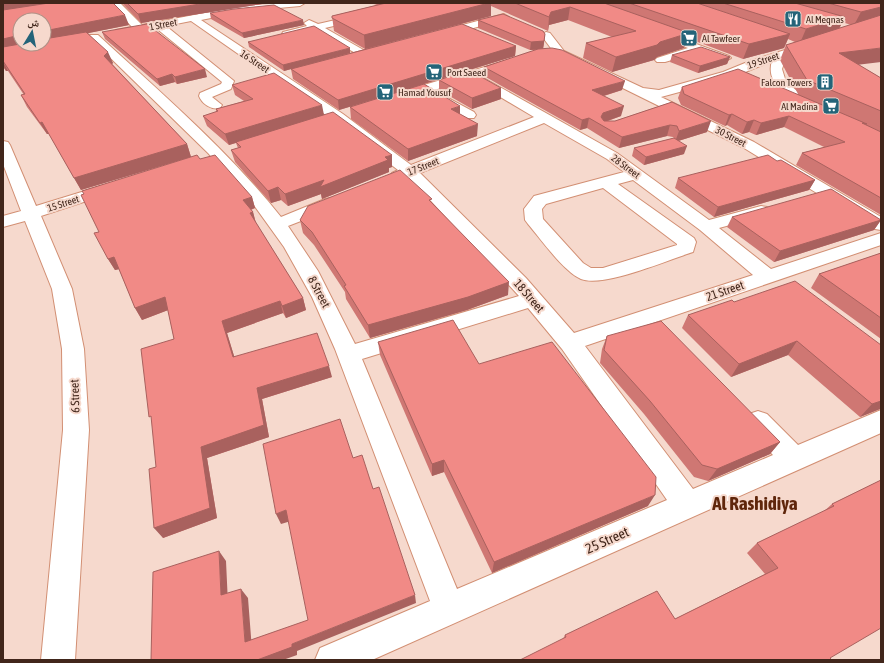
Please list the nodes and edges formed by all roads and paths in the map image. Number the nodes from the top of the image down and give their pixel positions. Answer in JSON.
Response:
{"nodes":[{"id":1,"x":115,"y":3,"type":"edge"},
{"id":2,"x":300,"y":3,"type":"edge"},
{"id":3,"x":422,"y":3,"type":"edge"},
{"id":4,"x":280,"y":4,"type":"edge"},
{"id":5,"x":492,"y":11,"type":"dead end"},
{"id":6,"x":192,"y":18,"type":"junction"},
{"id":7,"x":454,"y":18,"type":"edge"},
{"id":8,"x":158,"y":25,"type":"junction"},
{"id":9,"x":315,"y":27,"type":"junction"},
{"id":10,"x":139,"y":28,"type":"junction"},
{"id":11,"x":470,"y":29,"type":"junction"},
{"id":12,"x":647,"y":29,"type":"edge"},
{"id":13,"x":278,"y":36,"type":"edge"},
{"id":14,"x":89,"y":38,"type":"joint"},
{"id":15,"x":427,"y":38,"type":"edge"},
{"id":16,"x":824,"y":41,"type":"edge"},
{"id":17,"x":248,"y":42,"type":"edge"},
{"id":18,"x":233,"y":46,"type":"junction"},
{"id":19,"x":700,"y":48,"type":"junction"},
{"id":20,"x":569,"y":49,"type":"junction"},
{"id":21,"x":784,"y":49,"type":"junction"},
{"id":22,"x":348,"y":58,"type":"edge"},
{"id":23,"x":523,"y":58,"type":"edge"},
{"id":24,"x":661,"y":60,"type":"edge"},
{"id":25,"x":746,"y":66,"type":"junction"},
{"id":26,"x":599,"y":71,"type":"junction"},
{"id":27,"x":294,"y":73,"type":"edge"},
{"id":28,"x":732,"y":73,"type":"junction"},
{"id":29,"x":470,"y":75,"type":"junction"},
{"id":30,"x":279,"y":77,"type":"junction"},
{"id":31,"x":581,"y":77,"type":"edge"},
{"id":32,"x":746,"y":79,"type":"edge"},
{"id":33,"x":652,"y":81,"type":"dead end"},
{"id":34,"x":425,"y":89,"type":"junction"},
{"id":35,"x":767,"y":89,"type":"edge"},
{"id":36,"x":670,"y":98,"type":"junction"},
{"id":37,"x":389,"y":100,"type":"edge"},
{"id":38,"x":214,"y":106,"type":"dead end"},
{"id":39,"x":807,"y":106,"type":"junction"},
{"id":40,"x":820,"y":112,"type":"edge"},
{"id":41,"x":650,"y":113,"type":"edge"},
{"id":42,"x":469,"y":115,"type":"dead end"},
{"id":43,"x":338,"y":117,"type":"joint"},
{"id":44,"x":546,"y":117,"type":"junction"},
{"id":45,"x":3,"y":145,"type":"edge"},
{"id":46,"x":632,"y":150,"type":"dead end"},
{"id":47,"x":612,"y":156,"type":"junction"},
{"id":48,"x":410,"y":171,"type":"junction"},
{"id":49,"x":636,"y":174,"type":"junction"},
{"id":50,"x":605,"y":182,"type":"junction"},
{"id":51,"x":381,"y":183,"type":"edge"},
{"id":52,"x":121,"y":185,"type":"edge"},
{"id":53,"x":827,"y":192,"type":"junction"},
{"id":54,"x":344,"y":198,"type":"edge"},
{"id":55,"x":804,"y":199,"type":"edge"},
{"id":56,"x":774,"y":207,"type":"edge"},
{"id":57,"x":32,"y":213,"type":"junction"},
{"id":58,"x":3,"y":222,"type":"edge"},
{"id":59,"x":278,"y":224,"type":"junction"},
{"id":60,"x":881,"y":225,"type":"edge"},
{"id":61,"x":706,"y":226,"type":"junction"},
{"id":62,"x":881,"y":239,"type":"edge"},
{"id":63,"x":773,"y":275,"type":"junction"},
{"id":64,"x":796,"y":288,"type":"edge"},
{"id":65,"x":532,"y":299,"type":"junction"},
{"id":66,"x":570,"y":343,"type":"junction"},
{"id":67,"x":349,"y":354,"type":"junction"},
{"id":68,"x":745,"y":409,"type":"edge"},
{"id":69,"x":879,"y":424,"type":"edge"},
{"id":70,"x":794,"y":459,"type":"junction"},
{"id":71,"x":687,"y":505,"type":"junction"},
{"id":72,"x":449,"y":609,"type":"junction"},
{"id":73,"x":55,"y":652,"type":"edge"},
{"id":74,"x":332,"y":660,"type":"edge"}],
"edges":[{"from":1,"to":10,"type":"street"},
{"from":2,"to":4,"type":"street","name":"1 Street"},
{"from":3,"to":9,"type":"street"},
{"from":4,"to":6,"type":"street","name":"1 Street"},
{"from":4,"to":9,"type":"street"},
{"from":5,"to":11,"type":"street"},
{"from":6,"to":8,"type":"street","name":"1 Street"},
{"from":6,"to":18,"type":"street","name":"16 Street"},
{"from":7,"to":11,"type":"street"},
{"from":8,"to":10,"type":"street","name":"1 Street"},
{"from":8,"to":38,"type":"street"},
{"from":9,"to":13,"type":"street"},
{"from":9,"to":22,"type":"street"},
{"from":10,"to":14,"type":"street","name":"1 Street"},
{"from":11,"to":15,"type":"street"},
{"from":12,"to":19,"type":"street"},
{"from":14,"to":59,"type":"street","name":"8 Street"},
{"from":16,"to":21,"type":"street","name":"19 Street"},
{"from":17,"to":18,"type":"street"},
{"from":18,"to":30,"type":"street","name":"16 Street"},
{"from":19,"to":24,"type":"street"},
{"from":19,"to":25,"type":"street"},
{"from":20,"to":20,"type":"street"},
{"from":20,"to":26,"type":"street"},
{"from":21,"to":25,"type":"street","name":"19 Street"},
{"from":21,"to":39,"type":"street"},
{"from":23,"to":29,"type":"street"},
{"from":25,"to":28,"type":"street","name":"19 Street"},
{"from":26,"to":31,"type":"street"},
{"from":26,"to":36,"type":"street","name":"19 Street"},
{"from":27,"to":30,"type":"street"},
{"from":28,"to":32,"type":"street"},
{"from":28,"to":36,"type":"street","name":"19 Street"},
{"from":29,"to":34,"type":"street"},
{"from":29,"to":44,"type":"street","name":"28 Street"},
{"from":30,"to":43,"type":"street","name":"16 Street"},
{"from":33,"to":36,"type":"street","name":"30 Street"},
{"from":34,"to":37,"type":"street"},
{"from":34,"to":42,"type":"street"},
{"from":35,"to":39,"type":"street"},
{"from":36,"to":41,"type":"street"},
{"from":36,"to":53,"type":"street","name":"30 Street"},
{"from":39,"to":40,"type":"street"},
{"from":43,"to":48,"type":"street","name":"18 Street"},
{"from":44,"to":47,"type":"street","name":"28 Street"},
{"from":44,"to":48,"type":"street","name":"17 Street"},
{"from":45,"to":57,"type":"street","name":"6 Street"},
{"from":46,"to":47,"type":"street"},
{"from":47,"to":49,"type":"street","name":"28 Street"},
{"from":48,"to":51,"type":"street","name":"17 Street"},
{"from":48,"to":65,"type":"street","name":"18 Street"},
{"from":49,"to":50,"type":"street"},
{"from":49,"to":61,"type":"street","name":"28 Street"},
{"from":50,"to":50,"type":"street"},
{"from":52,"to":57,"type":"street","name":"15 Street"},
{"from":53,"to":55,"type":"street"},
{"from":53,"to":60,"type":"street","name":"30 Street"},
{"from":54,"to":59,"type":"street"},
{"from":56,"to":61,"type":"street"},
{"from":57,"to":58,"type":"street","name":"15 Street"},
{"from":57,"to":73,"type":"street","name":"6 Street"},
{"from":59,"to":67,"type":"street","name":"8 Street"},
{"from":61,"to":63,"type":"street","name":"28 Street"},
{"from":62,"to":63,"type":"street","name":"21 Street"},
{"from":63,"to":64,"type":"street","name":"28 Street"},
{"from":63,"to":66,"type":"street","name":"21 Street"},
{"from":65,"to":66,"type":"street","name":"18 Street"},
{"from":65,"to":67,"type":"street"},
{"from":66,"to":71,"type":"street","name":"18 Street"},
{"from":67,"to":72,"type":"street","name":"8 Street"},
{"from":68,"to":70,"type":"street"},
{"from":69,"to":70,"type":"street","name":"25 Street"},
{"from":70,"to":71,"type":"street","name":"25 Street"},
{"from":71,"to":72,"type":"street","name":"25 Street"},
{"from":72,"to":74,"type":"street","name":"25 Street"}]}
